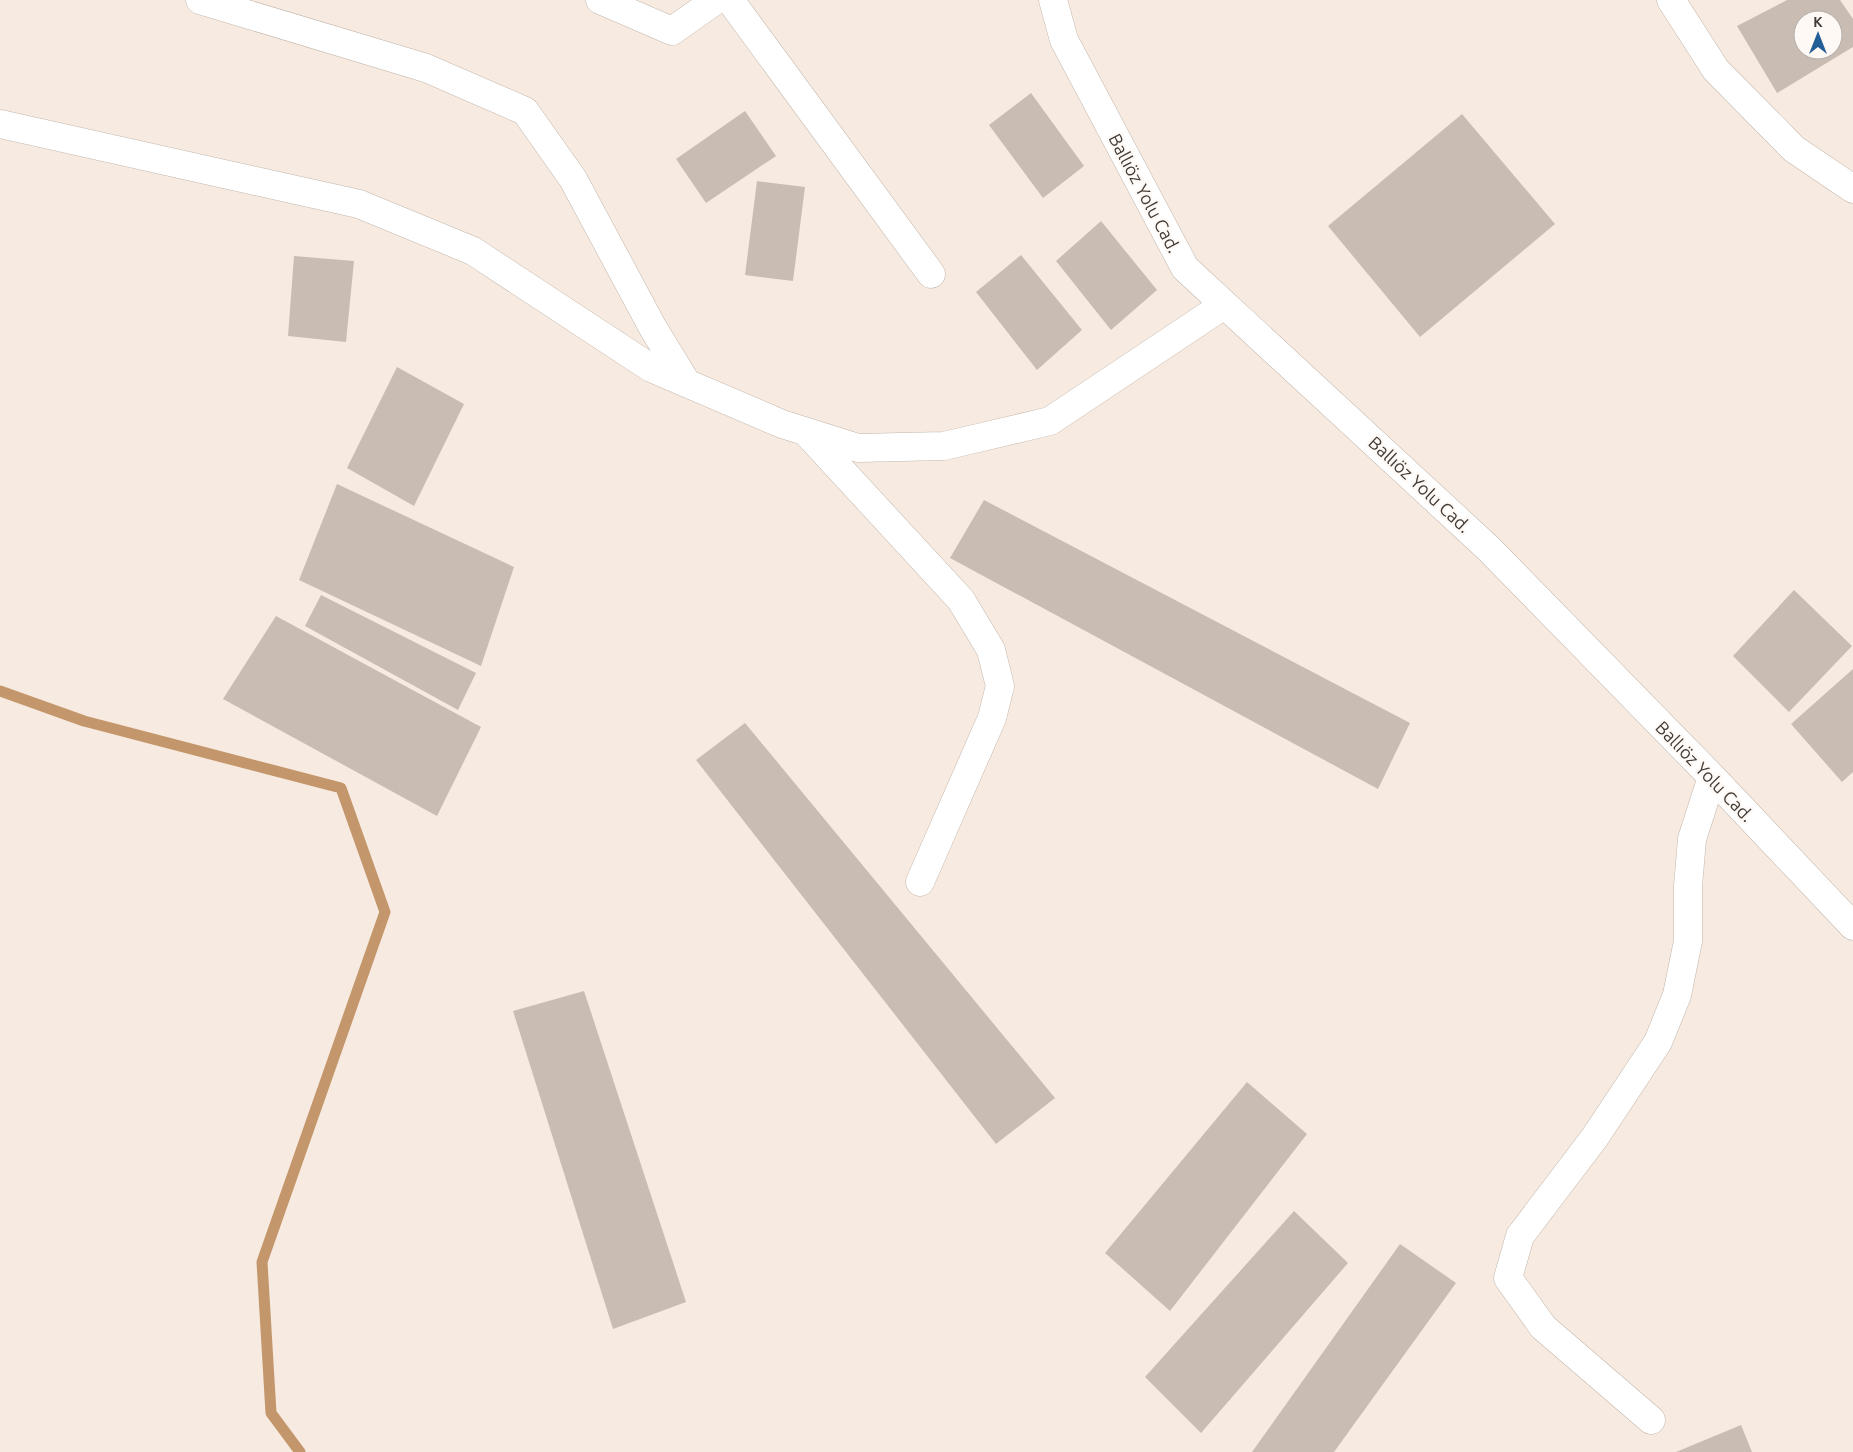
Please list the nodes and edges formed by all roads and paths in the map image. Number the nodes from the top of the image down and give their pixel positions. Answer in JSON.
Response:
{"nodes":[{"id":1,"x":200,"y":0,"type":"edge"},
{"id":2,"x":600,"y":0,"type":"edge"},
{"id":3,"x":716,"y":0,"type":"edge"},
{"id":4,"x":730,"y":0,"type":"edge"},
{"id":5,"x":1053,"y":0,"type":"edge"},
{"id":6,"x":1671,"y":0,"type":"edge"},
{"id":7,"x":0,"y":124,"type":"edge"},
{"id":8,"x":1853,"y":189,"type":"edge"},
{"id":9,"x":931,"y":274,"type":"dead end"},
{"id":10,"x":1224,"y":305,"type":"junction"},
{"id":11,"x":686,"y":382,"type":"junction"},
{"id":12,"x":805,"y":431,"type":"junction"},
{"id":13,"x":1712,"y":777,"type":"junction"},
{"id":14,"x":920,"y":882,"type":"dead end"},
{"id":15,"x":1853,"y":926,"type":"edge"},
{"id":16,"x":1651,"y":1420,"type":"dead end"}],
"edges":[{"from":1,"to":11,"type":"street"},
{"from":2,"to":3,"type":"street"},
{"from":4,"to":9,"type":"street"},
{"from":5,"to":10,"type":"street","name":"Ballıöz Yolu Cad."},
{"from":6,"to":8,"type":"street"},
{"from":7,"to":11,"type":"street"},
{"from":10,"to":12,"type":"street"},
{"from":10,"to":13,"type":"street","name":"Ballıöz Yolu Cad."},
{"from":11,"to":12,"type":"street"},
{"from":12,"to":14,"type":"street"},
{"from":13,"to":15,"type":"street","name":"Ballıöz Yolu Cad."},
{"from":13,"to":16,"type":"street"}]}
